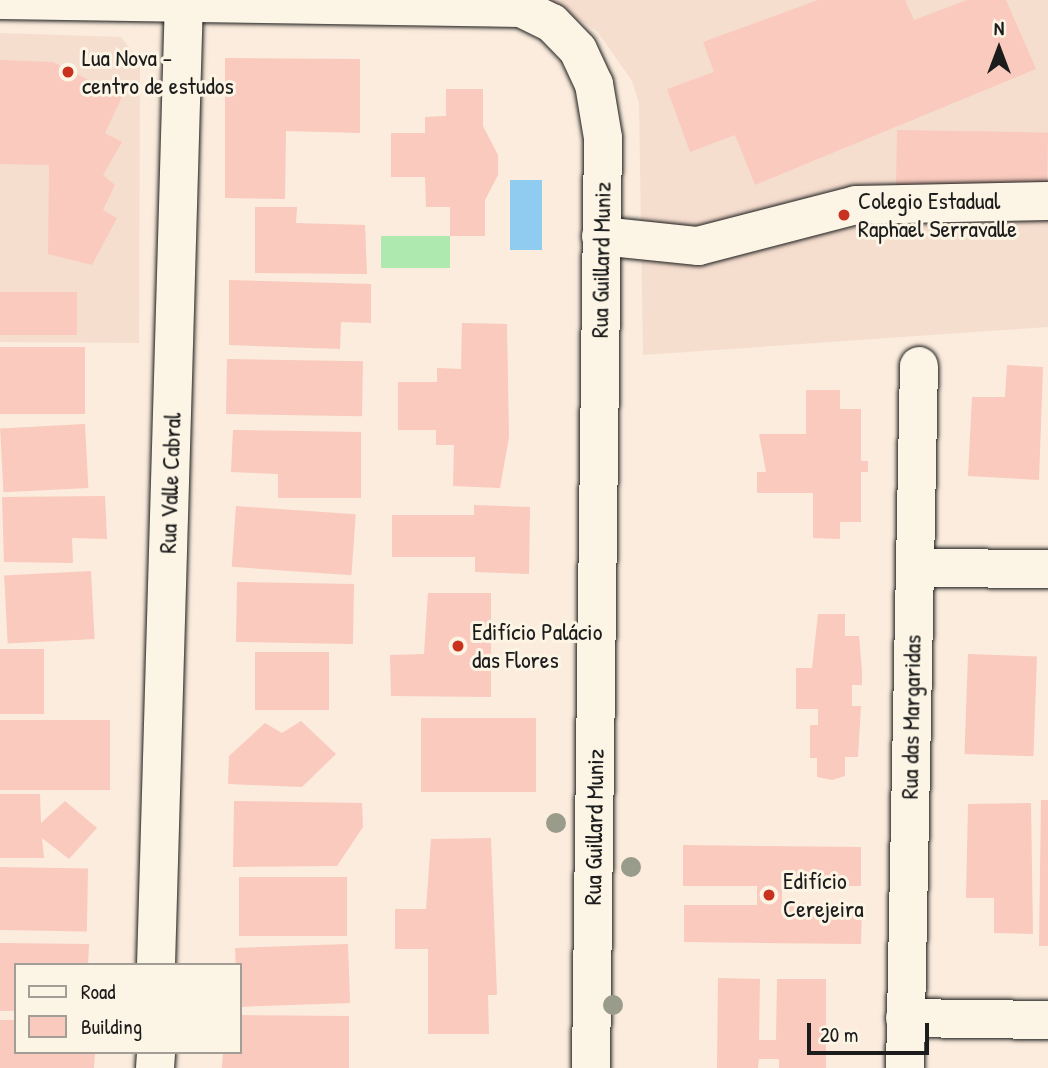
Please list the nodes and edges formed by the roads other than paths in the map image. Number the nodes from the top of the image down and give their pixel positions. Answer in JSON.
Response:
{"nodes":[{"id":1,"x":0,"y":0,"type":"edge"},
{"id":2,"x":184,"y":1,"type":"edge"},
{"id":3,"x":1048,"y":201,"type":"edge"},
{"id":4,"x":601,"y":236,"type":"junction"},
{"id":5,"x":919,"y":366,"type":"dead end"},
{"id":6,"x":915,"y":568,"type":"junction"},
{"id":7,"x":1048,"y":569,"type":"edge"},
{"id":8,"x":156,"y":963,"type":"edge"},
{"id":9,"x":905,"y":1017,"type":"junction"},
{"id":10,"x":1048,"y":1020,"type":"edge"},
{"id":11,"x":591,"y":1068,"type":"edge"},
{"id":12,"x":905,"y":1068,"type":"edge"}],
"edges":[{"from":1,"to":2,"type":"street","name":"Rua Guillard Muniz"},
{"from":2,"to":4,"type":"street","name":"Rua Guillard Muniz"},
{"from":2,"to":8,"type":"street","name":"Rua Valle Cabral"},
{"from":3,"to":4,"type":"street"},
{"from":4,"to":11,"type":"street","name":"Rua Guillard Muniz"},
{"from":5,"to":6,"type":"street","name":"Rua das Margaridas"},
{"from":6,"to":7,"type":"street"},
{"from":6,"to":9,"type":"street","name":"Rua das Margaridas"},
{"from":9,"to":10,"type":"street"},
{"from":9,"to":12,"type":"street","name":"Rua das Margaridas"}]}
